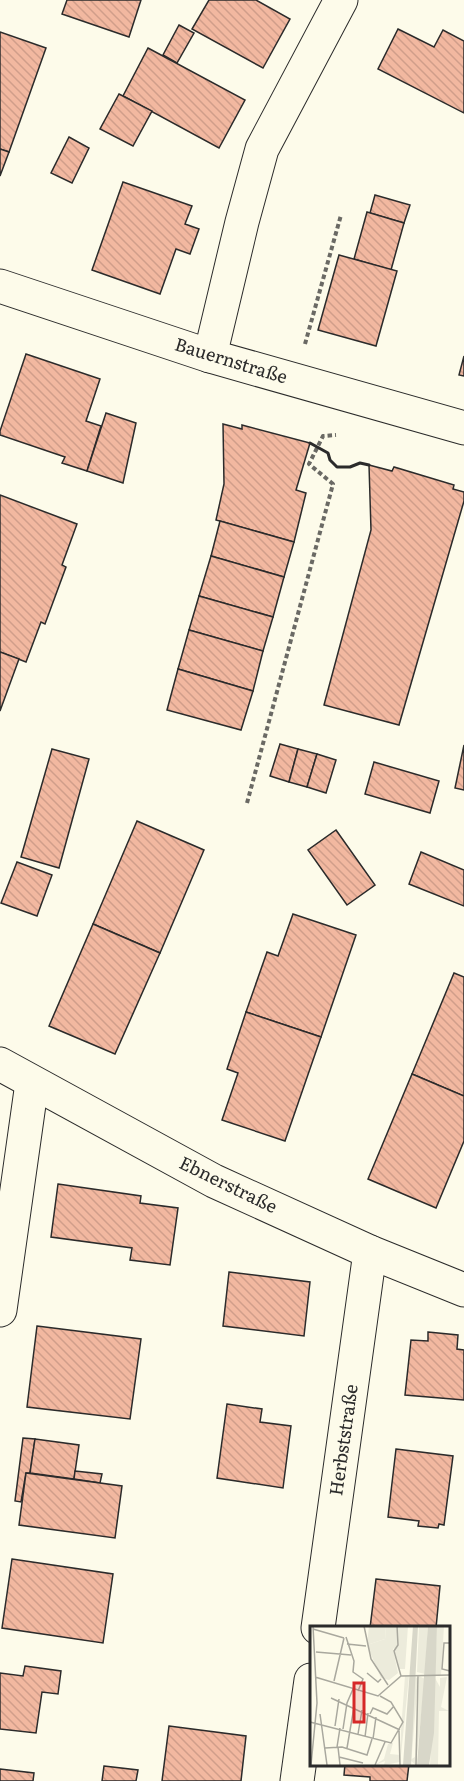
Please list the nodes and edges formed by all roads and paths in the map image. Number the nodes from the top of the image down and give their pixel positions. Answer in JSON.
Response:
{"nodes":[{"id":1,"x":341,"y":0,"type":"edge"},
{"id":2,"x":342,"y":214,"type":"dead end"},
{"id":3,"x":0,"y":286,"type":"edge"},
{"id":4,"x":210,"y":356,"type":"junction"},
{"id":5,"x":295,"y":380,"type":"junction"},
{"id":6,"x":364,"y":400,"type":"junction"},
{"id":7,"x":464,"y":428,"type":"edge"},
{"id":8,"x":247,"y":803,"type":"dead end"},
{"id":9,"x":0,"y":1064,"type":"edge"},
{"id":10,"x":32,"y":1083,"type":"junction"},
{"id":11,"x":370,"y":1252,"type":"junction"},
{"id":12,"x":464,"y":1290,"type":"edge"},
{"id":13,"x":0,"y":1310,"type":"edge"},
{"id":14,"x":318,"y":1626,"type":"edge"},
{"id":15,"x":310,"y":1687,"type":"edge"},
{"id":16,"x":297,"y":1781,"type":"edge"}],
"edges":[{"from":1,"to":4,"type":"street"},
{"from":2,"to":5,"type":"path"},
{"from":3,"to":4,"type":"street","name":"Bauernstraße"},
{"from":4,"to":5,"type":"street","name":"Bauernstraße"},
{"from":5,"to":6,"type":"street","name":"Bauernstraße"},
{"from":6,"to":7,"type":"street","name":"Bauernstraße"},
{"from":6,"to":8,"type":"path"},
{"from":9,"to":10,"type":"street","name":"Ebnerstraße"},
{"from":10,"to":11,"type":"street","name":"Ebnerstraße"},
{"from":10,"to":13,"type":"street"},
{"from":11,"to":12,"type":"street","name":"Ebnerstraße"},
{"from":11,"to":14,"type":"street","name":"Herbststraße"},
{"from":15,"to":16,"type":"street"}]}
